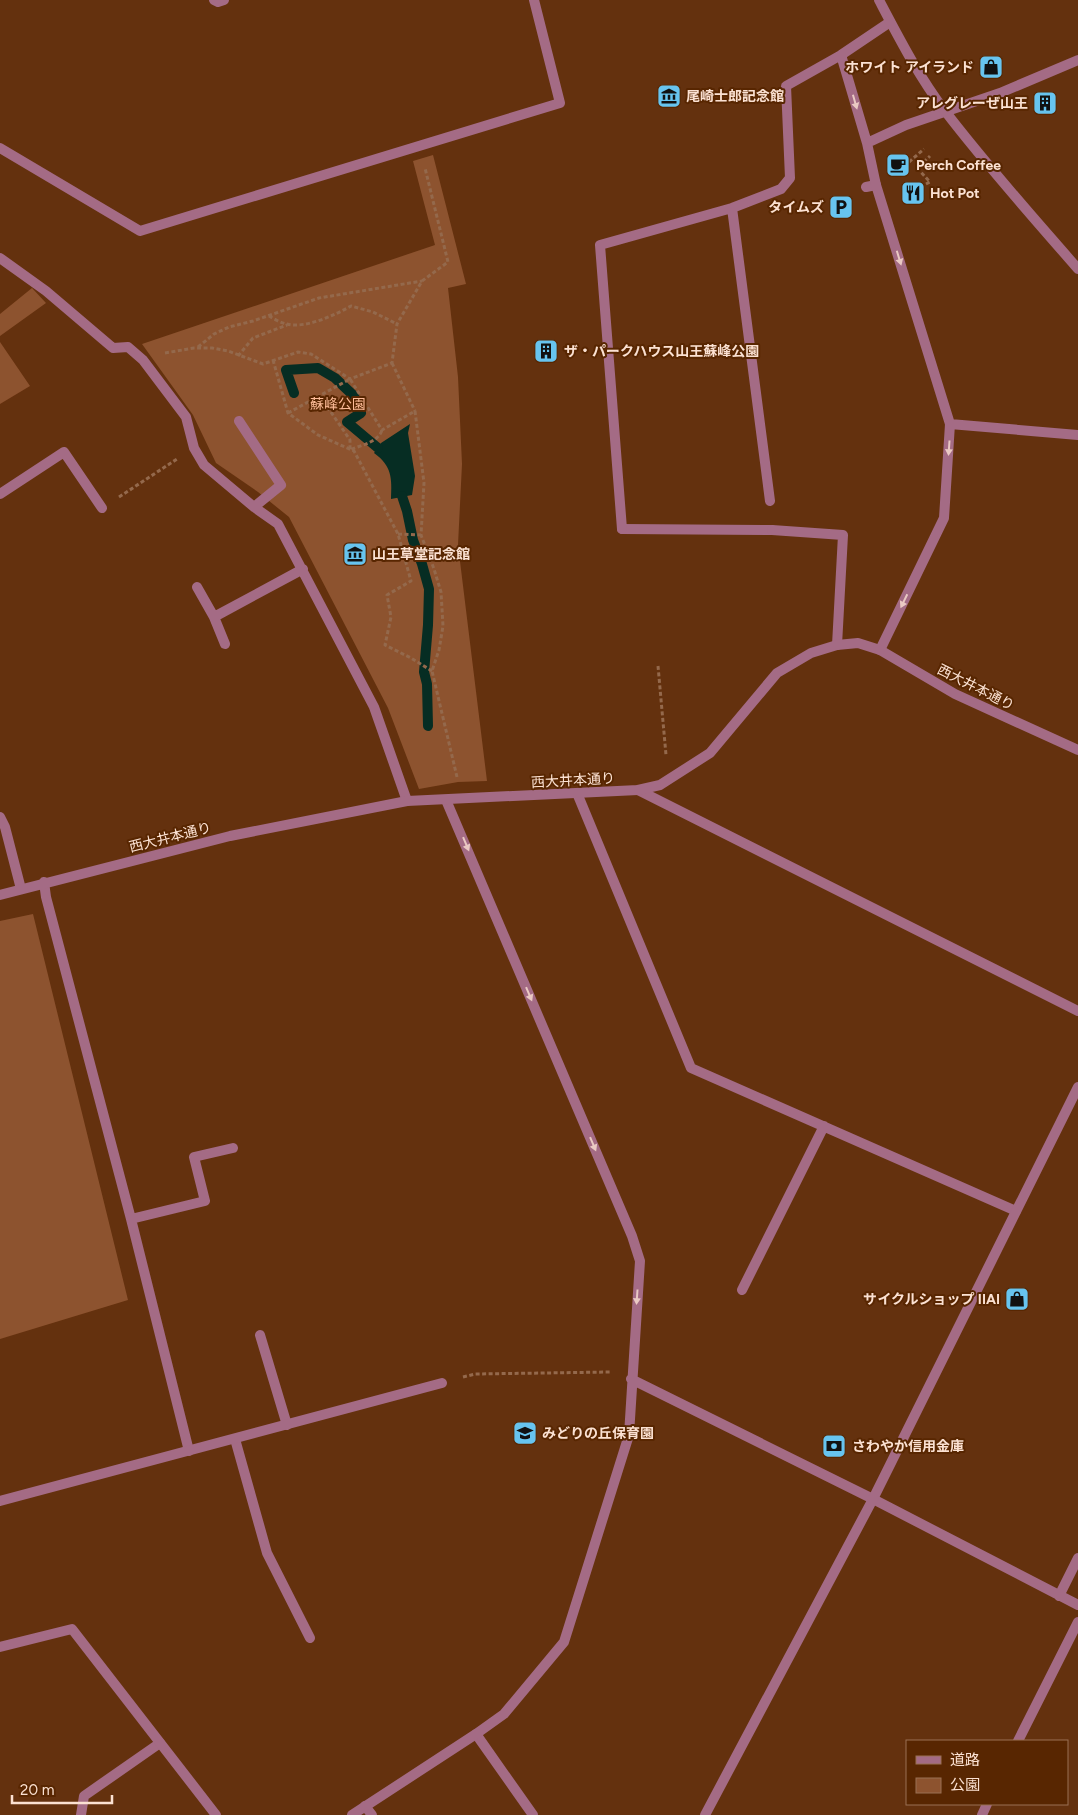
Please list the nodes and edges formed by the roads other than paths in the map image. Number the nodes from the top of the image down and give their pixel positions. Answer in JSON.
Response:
{"nodes":[{"id":1,"x":214,"y":0,"type":"edge"},
{"id":2,"x":224,"y":0,"type":"edge"},
{"id":3,"x":534,"y":0,"type":"edge"},
{"id":4,"x":879,"y":0,"type":"edge"},
{"id":5,"x":890,"y":22,"type":"junction"},
{"id":6,"x":841,"y":55,"type":"junction"},
{"id":7,"x":1078,"y":60,"type":"edge"},
{"id":8,"x":945,"y":111,"type":"junction"},
{"id":9,"x":867,"y":143,"type":"junction"},
{"id":10,"x":0,"y":148,"type":"edge"},
{"id":11,"x":732,"y":208,"type":"junction"},
{"id":12,"x":0,"y":258,"type":"edge"},
{"id":13,"x":1078,"y":269,"type":"edge"},
{"id":14,"x":239,"y":421,"type":"dead end"},
{"id":15,"x":950,"y":424,"type":"junction"},
{"id":16,"x":1078,"y":435,"type":"edge"},
{"id":17,"x":0,"y":494,"type":"edge"},
{"id":18,"x":770,"y":501,"type":"dead end"},
{"id":19,"x":254,"y":507,"type":"junction"},
{"id":20,"x":102,"y":508,"type":"road end"},
{"id":21,"x":303,"y":569,"type":"junction"},
{"id":22,"x":197,"y":587,"type":"dead end"},
{"id":23,"x":214,"y":617,"type":"junction"},
{"id":24,"x":225,"y":644,"type":"dead end"},
{"id":25,"x":837,"y":645,"type":"junction"},
{"id":26,"x":880,"y":650,"type":"junction"},
{"id":27,"x":1078,"y":750,"type":"edge"},
{"id":28,"x":638,"y":790,"type":"junction"},
{"id":29,"x":577,"y":793,"type":"junction"},
{"id":30,"x":446,"y":800,"type":"junction"},
{"id":31,"x":406,"y":802,"type":"junction"},
{"id":32,"x":0,"y":818,"type":"edge"},
{"id":33,"x":44,"y":882,"type":"junction"},
{"id":34,"x":21,"y":889,"type":"junction"},
{"id":35,"x":0,"y":895,"type":"edge"},
{"id":36,"x":1078,"y":1011,"type":"edge"},
{"id":37,"x":1078,"y":1087,"type":"edge"},
{"id":38,"x":824,"y":1126,"type":"junction"},
{"id":39,"x":233,"y":1148,"type":"dead end"},
{"id":40,"x":1016,"y":1211,"type":"junction"},
{"id":41,"x":131,"y":1219,"type":"junction"},
{"id":42,"x":742,"y":1290,"type":"dead end"},
{"id":43,"x":260,"y":1335,"type":"dead end"},
{"id":44,"x":632,"y":1375,"type":"junction"},
{"id":45,"x":442,"y":1383,"type":"road end"},
{"id":46,"x":287,"y":1424,"type":"junction"},
{"id":47,"x":235,"y":1439,"type":"junction"},
{"id":48,"x":189,"y":1450,"type":"junction"},
{"id":49,"x":873,"y":1499,"type":"junction"},
{"id":50,"x":0,"y":1501,"type":"edge"},
{"id":51,"x":1078,"y":1558,"type":"edge"},
{"id":52,"x":1059,"y":1596,"type":"junction"},
{"id":53,"x":1078,"y":1605,"type":"edge"},
{"id":54,"x":1078,"y":1622,"type":"edge"},
{"id":55,"x":310,"y":1638,"type":"dead end"},
{"id":56,"x":0,"y":1648,"type":"edge"},
{"id":57,"x":476,"y":1734,"type":"junction"},
{"id":58,"x":1019,"y":1740,"type":"edge"},
{"id":59,"x":160,"y":1743,"type":"junction"},
{"id":60,"x":365,"y":1806,"type":"junction"},
{"id":61,"x":81,"y":1815,"type":"edge"},
{"id":62,"x":216,"y":1815,"type":"edge"},
{"id":63,"x":352,"y":1815,"type":"edge"},
{"id":64,"x":372,"y":1815,"type":"edge"},
{"id":65,"x":533,"y":1815,"type":"edge"},
{"id":66,"x":705,"y":1815,"type":"edge"}],
"edges":[{"from":1,"to":2,"type":"street"},
{"from":3,"to":10,"type":"street"},
{"from":4,"to":5,"type":"street"},
{"from":5,"to":6,"type":"street"},
{"from":5,"to":8,"type":"street"},
{"from":6,"to":9,"type":"street","one_way":true},
{"from":6,"to":11,"type":"street"},
{"from":7,"to":8,"type":"street"},
{"from":8,"to":9,"type":"street"},
{"from":8,"to":13,"type":"street"},
{"from":9,"to":15,"type":"street","one_way":true},
{"from":11,"to":18,"type":"street"},
{"from":11,"to":25,"type":"street"},
{"from":12,"to":19,"type":"street"},
{"from":14,"to":19,"type":"street"},
{"from":15,"to":16,"type":"street"},
{"from":15,"to":26,"type":"street","one_way":true},
{"from":17,"to":20,"type":"street"},
{"from":19,"to":21,"type":"street"},
{"from":21,"to":23,"type":"street"},
{"from":21,"to":31,"type":"street"},
{"from":22,"to":23,"type":"street"},
{"from":23,"to":24,"type":"street"},
{"from":25,"to":26,"type":"street","name":"西大井本通り"},
{"from":25,"to":28,"type":"street","name":"西大井本通り"},
{"from":26,"to":27,"type":"street","name":"西大井本通り"},
{"from":28,"to":29,"type":"street","name":"西大井本通り"},
{"from":28,"to":36,"type":"street"},
{"from":29,"to":30,"type":"street","name":"西大井本通り"},
{"from":29,"to":38,"type":"street"},
{"from":30,"to":31,"type":"street","name":"西大井本通り"},
{"from":30,"to":44,"type":"street","one_way":true},
{"from":31,"to":33,"type":"street","name":"西大井本通り"},
{"from":32,"to":34,"type":"street"},
{"from":33,"to":34,"type":"street","name":"西大井本通り"},
{"from":33,"to":41,"type":"street"},
{"from":34,"to":35,"type":"street","name":"西大井本通り"},
{"from":37,"to":40,"type":"street"},
{"from":38,"to":40,"type":"street"},
{"from":38,"to":42,"type":"street"},
{"from":39,"to":41,"type":"street"},
{"from":40,"to":49,"type":"street"},
{"from":41,"to":48,"type":"street"},
{"from":43,"to":46,"type":"street"},
{"from":44,"to":49,"type":"street"},
{"from":44,"to":57,"type":"street"},
{"from":45,"to":46,"type":"street"},
{"from":46,"to":47,"type":"street"},
{"from":47,"to":48,"type":"street"},
{"from":47,"to":55,"type":"street"},
{"from":48,"to":50,"type":"street"},
{"from":49,"to":52,"type":"street"},
{"from":49,"to":66,"type":"street"},
{"from":51,"to":52,"type":"street"},
{"from":52,"to":53,"type":"street"},
{"from":54,"to":58,"type":"street"},
{"from":56,"to":59,"type":"street"},
{"from":57,"to":60,"type":"street"},
{"from":57,"to":65,"type":"street"},
{"from":59,"to":61,"type":"street"},
{"from":59,"to":62,"type":"street"},
{"from":60,"to":63,"type":"street"},
{"from":60,"to":64,"type":"street"}]}
